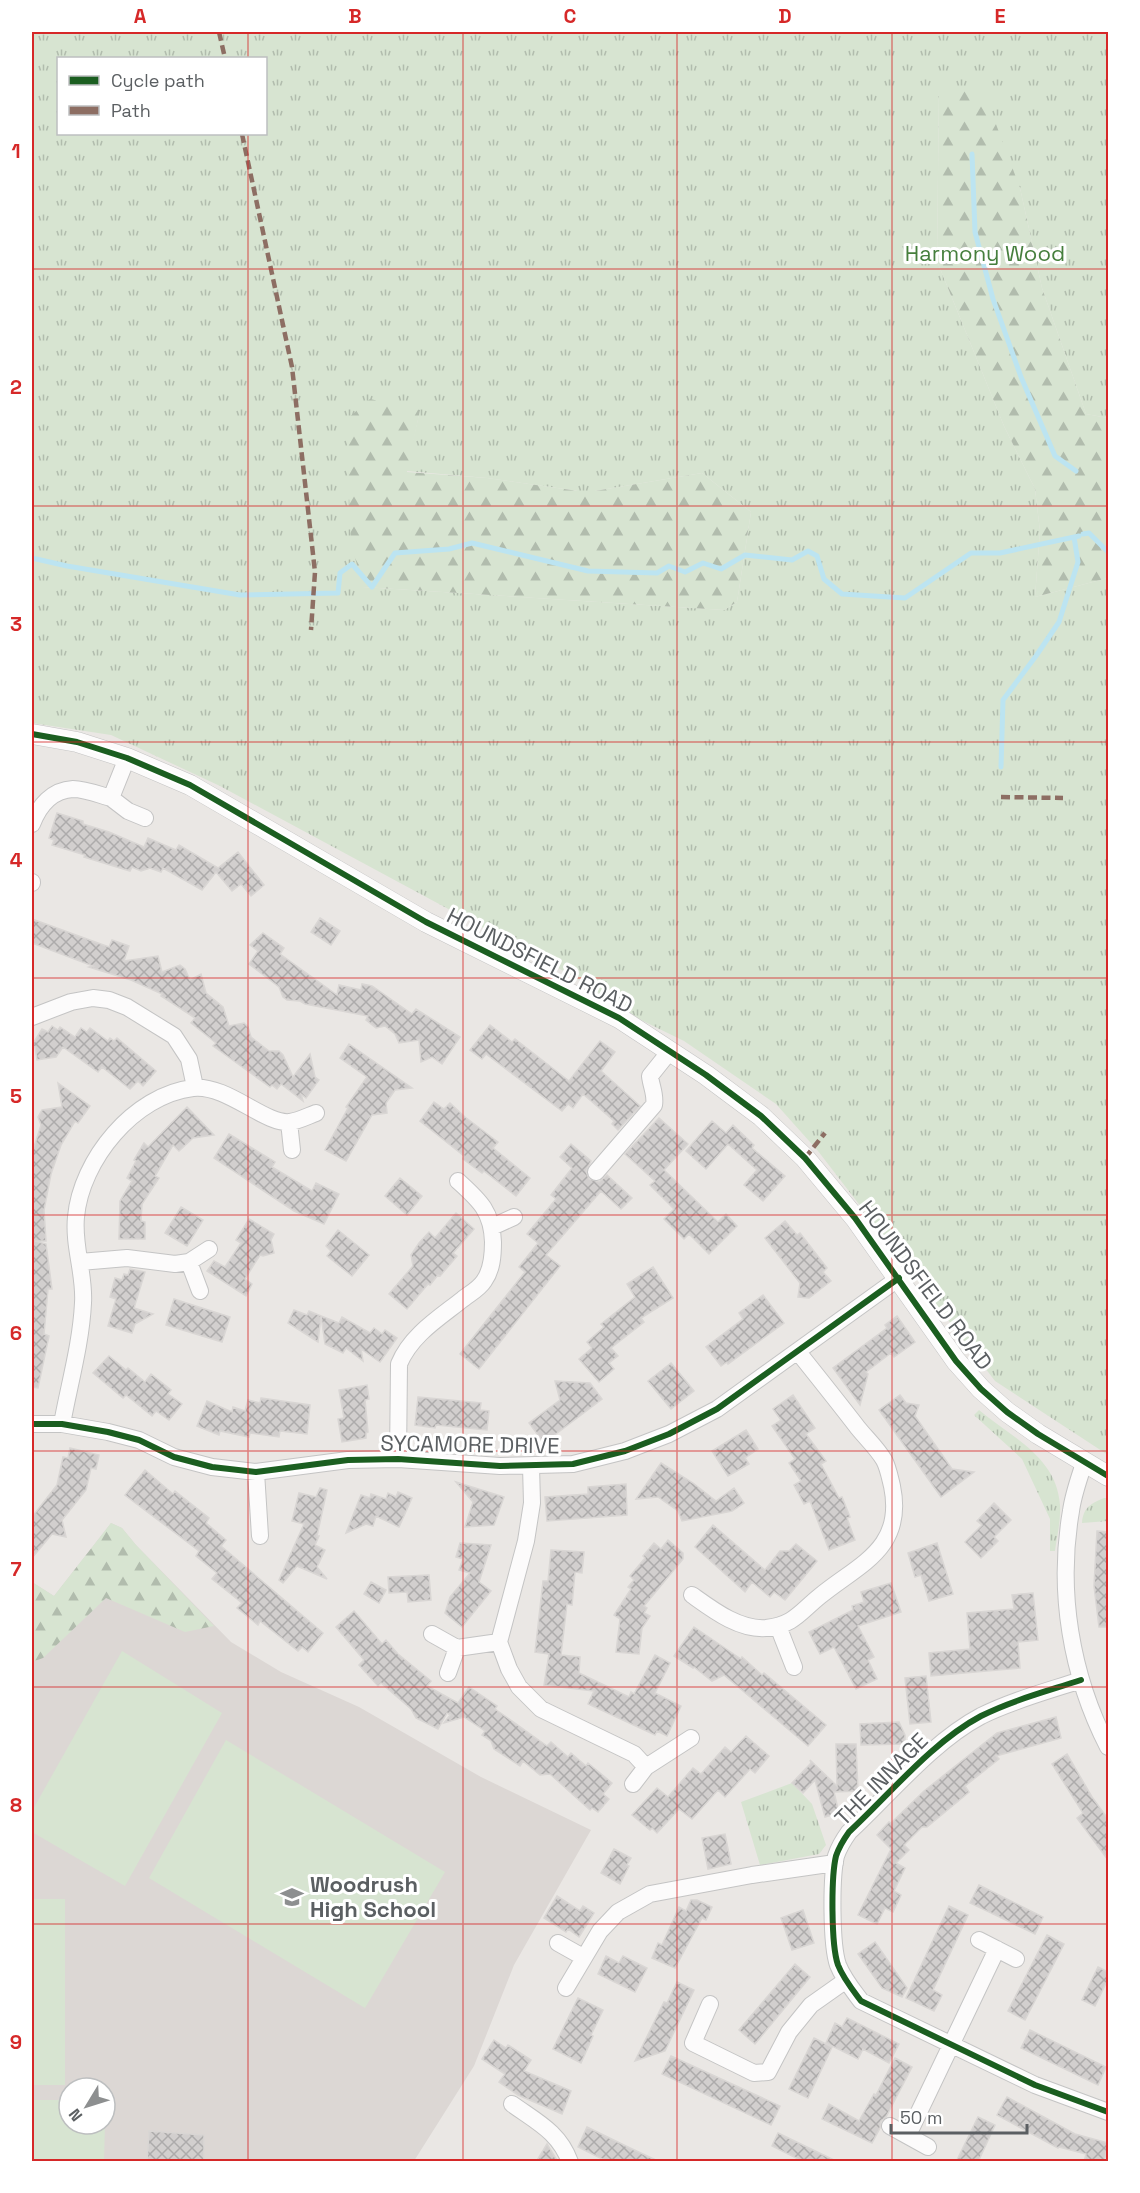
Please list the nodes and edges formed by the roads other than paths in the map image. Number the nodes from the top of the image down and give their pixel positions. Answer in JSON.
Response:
{"nodes":[{"id":1,"x":32,"y":735,"type":"edge"},
{"id":2,"x":127,"y":758,"type":"junction"},
{"id":3,"x":111,"y":798,"type":"junction"},
{"id":4,"x":145,"y":818,"type":"dead end"},
{"id":5,"x":32,"y":824,"type":"edge"},
{"id":6,"x":32,"y":1017,"type":"edge"},
{"id":7,"x":669,"y":1051,"type":"junction"},
{"id":8,"x":195,"y":1087,"type":"junction"},
{"id":9,"x":316,"y":1113,"type":"dead end"},
{"id":10,"x":289,"y":1122,"type":"junction"},
{"id":11,"x":292,"y":1150,"type":"dead end"},
{"id":12,"x":596,"y":1172,"type":"dead end"},
{"id":13,"x":458,"y":1181,"type":"dead end"},
{"id":14,"x":514,"y":1217,"type":"dead end"},
{"id":15,"x":492,"y":1227,"type":"junction"},
{"id":16,"x":209,"y":1250,"type":"dead end"},
{"id":17,"x":80,"y":1262,"type":"junction"},
{"id":18,"x":189,"y":1262,"type":"junction"},
{"id":19,"x":899,"y":1278,"type":"junction"},
{"id":20,"x":200,"y":1291,"type":"dead end"},
{"id":21,"x":798,"y":1352,"type":"junction"},
{"id":22,"x":32,"y":1424,"type":"edge"},
{"id":23,"x":62,"y":1424,"type":"junction"},
{"id":24,"x":398,"y":1459,"type":"junction"},
{"id":25,"x":1084,"y":1463,"type":"junction"},
{"id":26,"x":531,"y":1466,"type":"junction"},
{"id":27,"x":256,"y":1472,"type":"junction"},
{"id":28,"x":1108,"y":1476,"type":"edge"},
{"id":29,"x":260,"y":1536,"type":"dead end"},
{"id":30,"x":692,"y":1595,"type":"dead end"},
{"id":31,"x":778,"y":1626,"type":"junction"},
{"id":32,"x":432,"y":1634,"type":"dead end"},
{"id":33,"x":500,"y":1642,"type":"junction"},
{"id":34,"x":457,"y":1648,"type":"junction"},
{"id":35,"x":794,"y":1667,"type":"dead end"},
{"id":36,"x":448,"y":1673,"type":"dead end"},
{"id":37,"x":1081,"y":1680,"type":"junction"},
{"id":38,"x":691,"y":1738,"type":"dead end"},
{"id":39,"x":1108,"y":1747,"type":"edge"},
{"id":40,"x":646,"y":1767,"type":"junction"},
{"id":41,"x":633,"y":1784,"type":"dead end"},
{"id":42,"x":835,"y":1863,"type":"junction"},
{"id":43,"x":979,"y":1940,"type":"dead end"},
{"id":44,"x":558,"y":1943,"type":"dead end"},
{"id":45,"x":997,"y":1949,"type":"junction"},
{"id":46,"x":583,"y":1957,"type":"junction"},
{"id":47,"x":1017,"y":1959,"type":"dead end"},
{"id":48,"x":846,"y":1981,"type":"junction"},
{"id":49,"x":566,"y":1988,"type":"dead end"},
{"id":50,"x":710,"y":2004,"type":"dead end"},
{"id":51,"x":951,"y":2043,"type":"junction"},
{"id":52,"x":512,"y":2104,"type":"dead end"},
{"id":53,"x":1108,"y":2112,"type":"edge"},
{"id":54,"x":891,"y":2126,"type":"dead end"},
{"id":55,"x":908,"y":2135,"type":"junction"},
{"id":56,"x":928,"y":2147,"type":"dead end"},
{"id":57,"x":570,"y":2162,"type":"edge"}],
"edges":[{"from":1,"to":2,"type":"street","name":"HOUNDSFIELD ROAD"},
{"from":2,"to":3,"type":"street"},
{"from":2,"to":7,"type":"street","name":"HOUNDSFIELD ROAD"},
{"from":3,"to":4,"type":"street"},
{"from":3,"to":5,"type":"street"},
{"from":6,"to":8,"type":"street"},
{"from":7,"to":12,"type":"street"},
{"from":7,"to":19,"type":"street","name":"HOUNDSFIELD ROAD"},
{"from":8,"to":10,"type":"street"},
{"from":8,"to":17,"type":"street"},
{"from":9,"to":10,"type":"street"},
{"from":10,"to":11,"type":"street"},
{"from":13,"to":15,"type":"street"},
{"from":14,"to":15,"type":"street"},
{"from":15,"to":24,"type":"street"},
{"from":16,"to":18,"type":"street"},
{"from":17,"to":18,"type":"street"},
{"from":17,"to":23,"type":"street"},
{"from":18,"to":20,"type":"street"},
{"from":19,"to":21,"type":"street","name":"SYCAMORE DRIVE"},
{"from":19,"to":25,"type":"street","name":"HOUNDSFIELD ROAD"},
{"from":21,"to":26,"type":"street","name":"SYCAMORE DRIVE"},
{"from":21,"to":31,"type":"street"},
{"from":22,"to":23,"type":"street","name":"SYCAMORE DRIVE"},
{"from":23,"to":27,"type":"street","name":"SYCAMORE DRIVE"},
{"from":24,"to":26,"type":"street","name":"SYCAMORE DRIVE"},
{"from":24,"to":27,"type":"street","name":"SYCAMORE DRIVE"},
{"from":25,"to":28,"type":"street","name":"HOUNDSFIELD ROAD"},
{"from":25,"to":37,"type":"street"},
{"from":26,"to":33,"type":"street"},
{"from":27,"to":29,"type":"street"},
{"from":30,"to":31,"type":"street"},
{"from":31,"to":35,"type":"street"},
{"from":32,"to":34,"type":"street"},
{"from":33,"to":34,"type":"street"},
{"from":33,"to":40,"type":"street"},
{"from":34,"to":36,"type":"street"},
{"from":37,"to":39,"type":"street"},
{"from":37,"to":42,"type":"street","name":"THE INNAGE"},
{"from":38,"to":40,"type":"street"},
{"from":40,"to":41,"type":"street"},
{"from":42,"to":46,"type":"street"},
{"from":42,"to":48,"type":"street","name":"THE INNAGE"},
{"from":43,"to":45,"type":"street"},
{"from":44,"to":46,"type":"street"},
{"from":45,"to":47,"type":"street"},
{"from":45,"to":51,"type":"street"},
{"from":46,"to":49,"type":"street"},
{"from":48,"to":50,"type":"street"},
{"from":48,"to":51,"type":"street","name":"THE INNAGE"},
{"from":51,"to":53,"type":"street","name":"THE INNAGE"},
{"from":51,"to":55,"type":"street"},
{"from":52,"to":57,"type":"street"},
{"from":54,"to":55,"type":"street"},
{"from":55,"to":56,"type":"street"}]}
